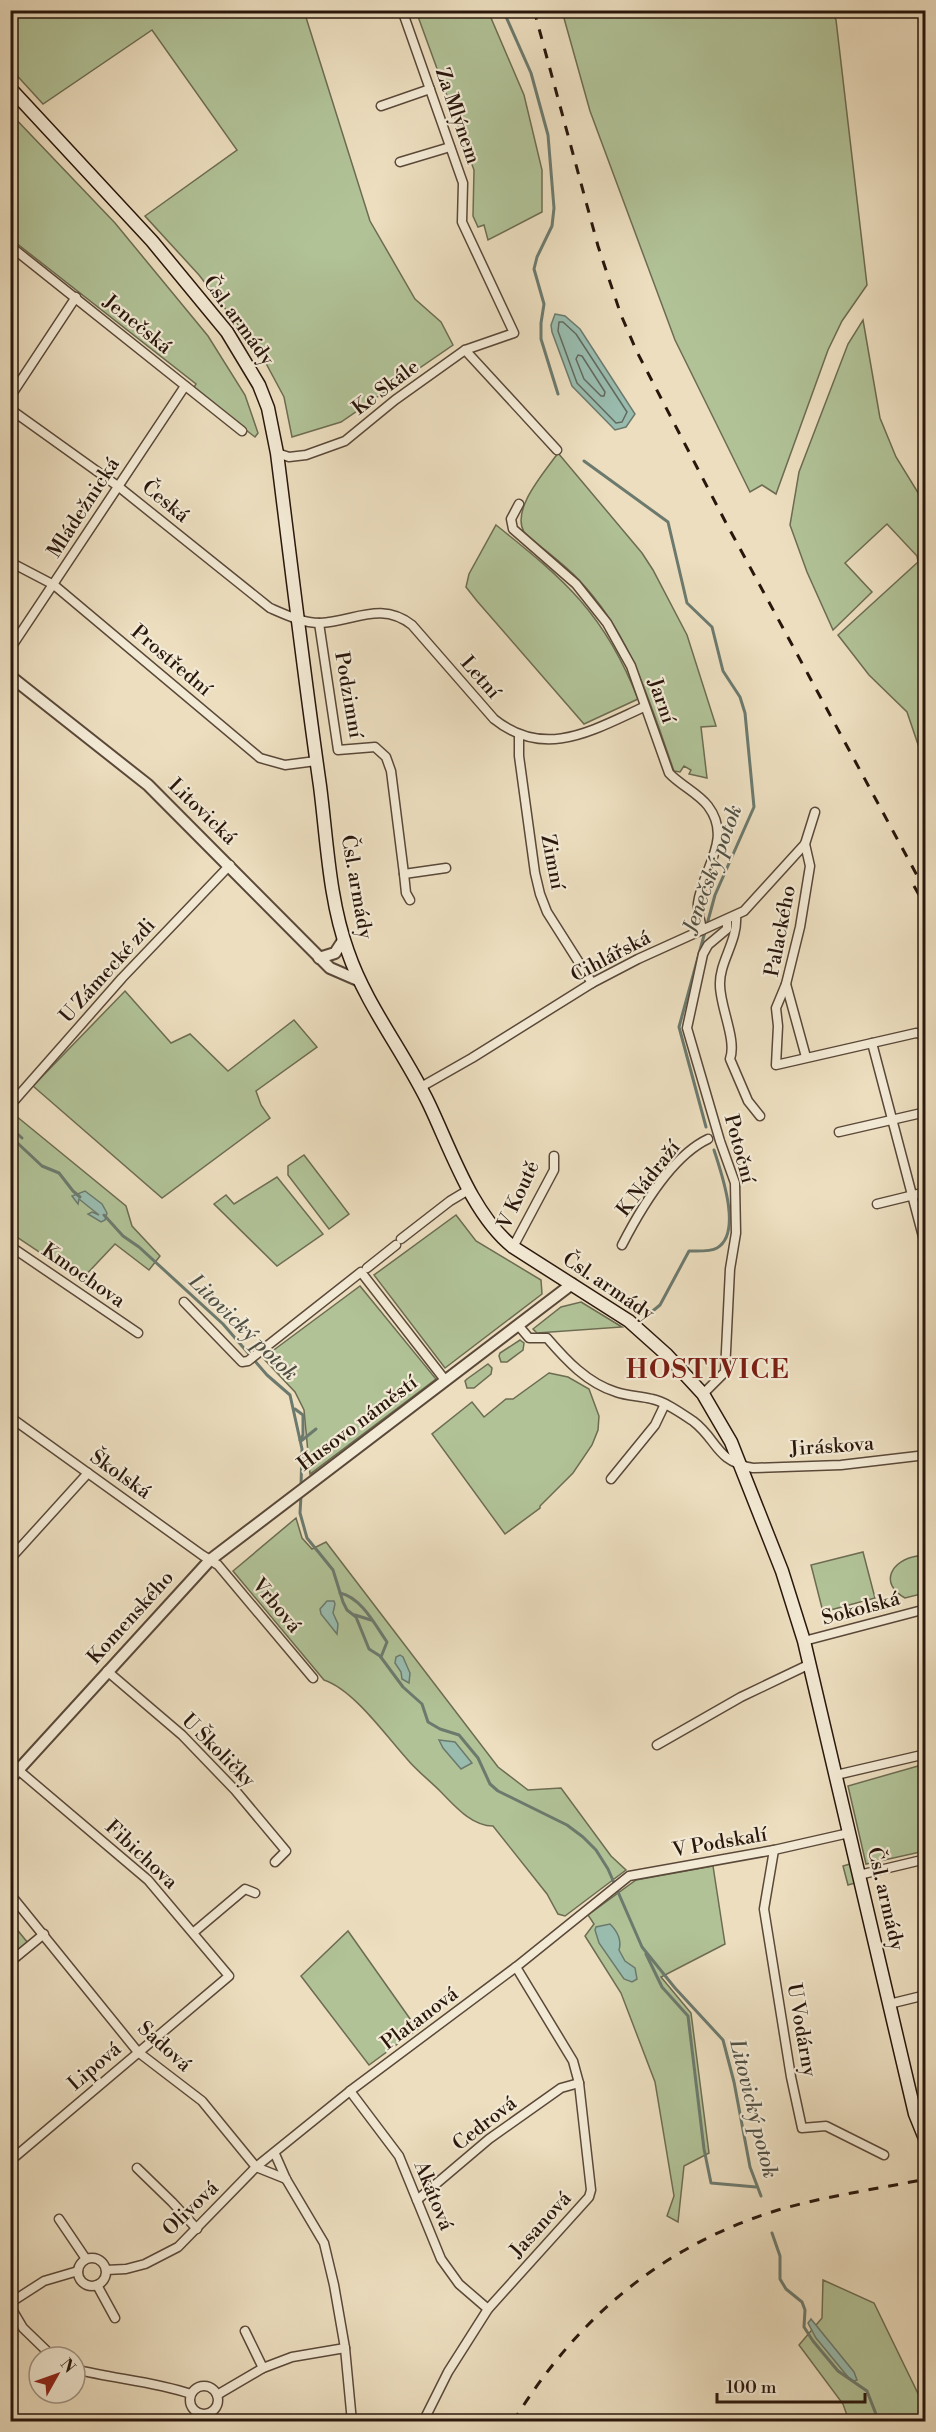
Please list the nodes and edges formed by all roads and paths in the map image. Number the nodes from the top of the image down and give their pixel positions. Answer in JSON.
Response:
{"nodes":[{"id":1,"x":402,"y":10,"type":"edge"},
{"id":2,"x":10,"y":88,"type":"edge"},
{"id":3,"x":430,"y":89,"type":"junction"},
{"id":4,"x":381,"y":106,"type":"dead end"},
{"id":5,"x":450,"y":147,"type":"junction"},
{"id":6,"x":400,"y":162,"type":"dead end"},
{"id":7,"x":10,"y":246,"type":"edge"},
{"id":8,"x":76,"y":297,"type":"junction"},
{"id":9,"x":514,"y":333,"type":"joint"},
{"id":10,"x":465,"y":350,"type":"junction"},
{"id":11,"x":185,"y":386,"type":"junction"},
{"id":12,"x":10,"y":398,"type":"edge"},
{"id":13,"x":10,"y":409,"type":"edge"},
{"id":14,"x":242,"y":431,"type":"dead end"},
{"id":15,"x":557,"y":450,"type":"dead end"},
{"id":16,"x":277,"y":453,"type":"junction"},
{"id":17,"x":119,"y":486,"type":"junction"},
{"id":18,"x":519,"y":504,"type":"dead end"},
{"id":19,"x":10,"y":562,"type":"edge"},
{"id":20,"x":54,"y":585,"type":"junction"},
{"id":21,"x":298,"y":620,"type":"junction"},
{"id":22,"x":320,"y":623,"type":"junction"},
{"id":23,"x":10,"y":649,"type":"edge"},
{"id":24,"x":10,"y":676,"type":"edge"},
{"id":25,"x":644,"y":706,"type":"junction"},
{"id":26,"x":519,"y":735,"type":"junction"},
{"id":27,"x":316,"y":760,"type":"junction"},
{"id":28,"x":815,"y":812,"type":"dead end"},
{"id":29,"x":805,"y":844,"type":"junction"},
{"id":30,"x":230,"y":865,"type":"junction"},
{"id":31,"x":446,"y":868,"type":"dead end"},
{"id":32,"x":404,"y":874,"type":"junction"},
{"id":33,"x":410,"y":900,"type":"dead end"},
{"id":34,"x":736,"y":916,"type":"junction"},
{"id":35,"x":727,"y":920,"type":"junction"},
{"id":36,"x":702,"y":930,"type":"junction"},
{"id":37,"x":344,"y":939,"type":"junction"},
{"id":38,"x":319,"y":958,"type":"junction"},
{"id":39,"x":360,"y":981,"type":"junction"},
{"id":40,"x":592,"y":983,"type":"junction"},
{"id":41,"x":786,"y":984,"type":"junction"},
{"id":42,"x":924,"y":1036,"type":"edge"},
{"id":43,"x":872,"y":1043,"type":"junction"},
{"id":44,"x":806,"y":1058,"type":"junction"},
{"id":45,"x":421,"y":1087,"type":"junction"},
{"id":46,"x":12,"y":1102,"type":"edge"},
{"id":47,"x":926,"y":1112,"type":"edge"},
{"id":48,"x":760,"y":1116,"type":"dead end"},
{"id":49,"x":892,"y":1120,"type":"junction"},
{"id":50,"x":839,"y":1132,"type":"dead end"},
{"id":51,"x":708,"y":1139,"type":"dead end"},
{"id":52,"x":554,"y":1156,"type":"dead end"},
{"id":53,"x":470,"y":1189,"type":"junction"},
{"id":54,"x":926,"y":1192,"type":"edge"},
{"id":55,"x":912,"y":1196,"type":"junction"},
{"id":56,"x":877,"y":1204,"type":"dead end"},
{"id":57,"x":622,"y":1245,"type":"dead end"},
{"id":58,"x":10,"y":1246,"type":"edge"},
{"id":59,"x":513,"y":1247,"type":"junction"},
{"id":60,"x":926,"y":1248,"type":"edge"},
{"id":61,"x":367,"y":1268,"type":"dead end"},
{"id":62,"x":572,"y":1284,"type":"junction"},
{"id":63,"x":184,"y":1302,"type":"dead end"},
{"id":64,"x":518,"y":1325,"type":"junction"},
{"id":65,"x":138,"y":1333,"type":"dead end"},
{"id":66,"x":445,"y":1380,"type":"junction"},
{"id":67,"x":703,"y":1394,"type":"junction"},
{"id":68,"x":665,"y":1404,"type":"junction"},
{"id":69,"x":10,"y":1417,"type":"edge"},
{"id":70,"x":926,"y":1455,"type":"edge"},
{"id":71,"x":740,"y":1466,"type":"junction"},
{"id":72,"x":88,"y":1473,"type":"junction"},
{"id":73,"x":610,"y":1479,"type":"dead end"},
{"id":74,"x":292,"y":1496,"type":"joint"},
{"id":75,"x":10,"y":1559,"type":"edge"},
{"id":76,"x":210,"y":1560,"type":"junction"},
{"id":77,"x":926,"y":1609,"type":"edge"},
{"id":78,"x":804,"y":1641,"type":"junction"},
{"id":79,"x":810,"y":1664,"type":"junction"},
{"id":80,"x":107,"y":1671,"type":"junction"},
{"id":81,"x":313,"y":1677,"type":"dead end"},
{"id":82,"x":657,"y":1745,"type":"dead end"},
{"id":83,"x":926,"y":1754,"type":"edge"},
{"id":84,"x":15,"y":1766,"type":"edge"},
{"id":85,"x":836,"y":1775,"type":"junction"},
{"id":86,"x":10,"y":1779,"type":"edge"},
{"id":87,"x":849,"y":1833,"type":"junction"},
{"id":88,"x":774,"y":1850,"type":"junction"},
{"id":89,"x":926,"y":1859,"type":"edge"},
{"id":90,"x":275,"y":1862,"type":"dead end"},
{"id":91,"x":859,"y":1875,"type":"junction"},
{"id":92,"x":255,"y":1893,"type":"dead end"},
{"id":93,"x":10,"y":1894,"type":"edge"},
{"id":94,"x":603,"y":1897,"type":"joint"},
{"id":95,"x":194,"y":1932,"type":"junction"},
{"id":96,"x":44,"y":1934,"type":"junction"},
{"id":97,"x":10,"y":1962,"type":"edge"},
{"id":98,"x":516,"y":1967,"type":"junction"},
{"id":99,"x":229,"y":1977,"type":"joint"},
{"id":100,"x":926,"y":1995,"type":"edge"},
{"id":101,"x":889,"y":2004,"type":"junction"},
{"id":102,"x":138,"y":2052,"type":"junction"},
{"id":103,"x":579,"y":2083,"type":"junction"},
{"id":104,"x":350,"y":2091,"type":"junction"},
{"id":105,"x":920,"y":2114,"type":"edge"},
{"id":106,"x":926,"y":2141,"type":"edge"},
{"id":107,"x":275,"y":2154,"type":"junction"},
{"id":108,"x":884,"y":2155,"type":"dead end"},
{"id":109,"x":10,"y":2161,"type":"edge"},
{"id":110,"x":256,"y":2167,"type":"junction"},
{"id":111,"x":137,"y":2168,"type":"dead end"},
{"id":112,"x":286,"y":2179,"type":"junction"},
{"id":113,"x":417,"y":2200,"type":"junction"},
{"id":114,"x":59,"y":2219,"type":"dead end"},
{"id":115,"x":196,"y":2229,"type":"junction"},
{"id":116,"x":86,"y":2259,"type":"junction"},
{"id":117,"x":106,"y":2270,"type":"junction"},
{"id":118,"x":78,"y":2271,"type":"junction"},
{"id":119,"x":97,"y":2285,"type":"junction"},
{"id":120,"x":10,"y":2305,"type":"edge"},
{"id":121,"x":488,"y":2309,"type":"junction"},
{"id":122,"x":115,"y":2318,"type":"dead end"},
{"id":123,"x":245,"y":2331,"type":"dead end"},
{"id":124,"x":41,"y":2345,"type":"edge"},
{"id":125,"x":345,"y":2348,"type":"junction"},
{"id":126,"x":263,"y":2368,"type":"junction"},
{"id":127,"x":87,"y":2372,"type":"edge"},
{"id":128,"x":191,"y":2394,"type":"junction"},
{"id":129,"x":217,"y":2395,"type":"junction"},
{"id":130,"x":198,"y":2413,"type":"junction"},
{"id":131,"x":192,"y":2421,"type":"edge"},
{"id":132,"x":352,"y":2421,"type":"edge"},
{"id":133,"x":423,"y":2421,"type":"edge"}],
"edges":[{"from":1,"to":3,"type":"street","name":"Za Mlýnem"},
{"from":2,"to":16,"type":"main road","name":"Čsl. armády"},
{"from":3,"to":4,"type":"street"},
{"from":3,"to":5,"type":"street","name":"Za Mlýnem"},
{"from":5,"to":6,"type":"street"},
{"from":5,"to":9,"type":"street","name":"Za Mlýnem"},
{"from":7,"to":8,"type":"street","name":"Jenečská"},
{"from":8,"to":11,"type":"street","name":"Jenečská"},
{"from":8,"to":12,"type":"street"},
{"from":9,"to":10,"type":"street","name":"Ke Skále"},
{"from":10,"to":15,"type":"street"},
{"from":10,"to":16,"type":"street","name":"Ke Skále"},
{"from":11,"to":14,"type":"street","name":"Jenečská"},
{"from":11,"to":17,"type":"street","name":"Mládežnická"},
{"from":13,"to":17,"type":"street","name":"Česká"},
{"from":16,"to":21,"type":"main road","name":"Čsl. armády"},
{"from":17,"to":20,"type":"street","name":"Mládežnická"},
{"from":17,"to":21,"type":"street","name":"Česká"},
{"from":18,"to":25,"type":"street","name":"Jarní"},
{"from":19,"to":20,"type":"street","name":"Prostřední"},
{"from":20,"to":23,"type":"street","name":"Mládežnická"},
{"from":20,"to":27,"type":"street","name":"Prostřední"},
{"from":21,"to":22,"type":"street","name":"Letní"},
{"from":21,"to":27,"type":"main road","name":"Čsl. armády"},
{"from":22,"to":26,"type":"street","name":"Letní"},
{"from":22,"to":32,"type":"street","name":"Podzimní"},
{"from":24,"to":30,"type":"street","name":"Litovická"},
{"from":25,"to":26,"type":"street","name":"Letní"},
{"from":25,"to":36,"type":"street","name":"Jarní"},
{"from":26,"to":40,"type":"street","name":"Zimní"},
{"from":27,"to":37,"type":"main road","name":"Čsl. armády"},
{"from":28,"to":29,"type":"street"},
{"from":29,"to":34,"type":"street","name":"Cihlářská"},
{"from":29,"to":41,"type":"street","name":"Palackého"},
{"from":30,"to":38,"type":"street","name":"Litovická"},
{"from":30,"to":46,"type":"street","name":"U Zámecké zdi"},
{"from":31,"to":32,"type":"street"},
{"from":32,"to":33,"type":"street","name":"Podzimní"},
{"from":34,"to":35,"type":"street","name":"Cihlářská"},
{"from":34,"to":48,"type":"street"},
{"from":35,"to":36,"type":"street","name":"Cihlářská"},
{"from":35,"to":67,"type":"street","name":"Potoční"},
{"from":36,"to":40,"type":"street","name":"Cihlářská"},
{"from":37,"to":38,"type":"street"},
{"from":37,"to":39,"type":"main road","name":"Čsl. armády"},
{"from":38,"to":39,"type":"street","name":"Litovická"},
{"from":39,"to":45,"type":"main road","name":"Čsl. armády"},
{"from":40,"to":45,"type":"street","name":"Cihlářská"},
{"from":41,"to":44,"type":"street","name":"Palackého"},
{"from":41,"to":44,"type":"street"},
{"from":42,"to":43,"type":"street"},
{"from":43,"to":44,"type":"street"},
{"from":43,"to":49,"type":"street"},
{"from":45,"to":53,"type":"main road","name":"Čsl. armády"},
{"from":47,"to":49,"type":"street"},
{"from":49,"to":50,"type":"street"},
{"from":49,"to":55,"type":"street"},
{"from":51,"to":57,"type":"street","name":"K Nádraží"},
{"from":52,"to":59,"type":"street","name":"V Koutě"},
{"from":53,"to":59,"type":"main road","name":"Čsl. armády"},
{"from":53,"to":61,"type":"street"},
{"from":54,"to":55,"type":"street"},
{"from":55,"to":56,"type":"street"},
{"from":55,"to":60,"type":"street"},
{"from":58,"to":65,"type":"street","name":"Kmochova"},
{"from":59,"to":62,"type":"main road","name":"Čsl. armády"},
{"from":62,"to":64,"type":"street","name":"Husovo náměstí"},
{"from":62,"to":67,"type":"main road","name":"Čsl. armády"},
{"from":63,"to":66,"type":"street","name":"Husovo náměstí"},
{"from":64,"to":66,"type":"street","name":"Husovo náměstí"},
{"from":64,"to":68,"type":"street"},
{"from":66,"to":74,"type":"street","name":"Husovo náměstí"},
{"from":67,"to":71,"type":"main road","name":"Čsl. armády"},
{"from":68,"to":71,"type":"street"},
{"from":68,"to":73,"type":"street"},
{"from":69,"to":72,"type":"street","name":"Školská"},
{"from":70,"to":71,"type":"street","name":"Jiráskova"},
{"from":71,"to":78,"type":"main road","name":"Čsl. armády"},
{"from":72,"to":75,"type":"street"},
{"from":72,"to":76,"type":"street","name":"Školská"},
{"from":74,"to":76,"type":"street","name":"Komenského"},
{"from":76,"to":80,"type":"street","name":"Komenského"},
{"from":76,"to":81,"type":"street","name":"Vrbová"},
{"from":77,"to":78,"type":"street","name":"Sokolská"},
{"from":78,"to":79,"type":"main road","name":"Čsl. armády"},
{"from":79,"to":82,"type":"street"},
{"from":79,"to":85,"type":"main road","name":"Čsl. armády"},
{"from":80,"to":84,"type":"street","name":"Komenského"},
{"from":80,"to":90,"type":"street","name":"U Školičky"},
{"from":83,"to":85,"type":"street"},
{"from":84,"to":86,"type":"street","name":"Komenského"},
{"from":84,"to":95,"type":"street","name":"Fibichova"},
{"from":85,"to":87,"type":"main road","name":"Čsl. armády"},
{"from":87,"to":88,"type":"street","name":"V Podskalí"},
{"from":87,"to":91,"type":"main road","name":"Čsl. armády"},
{"from":88,"to":94,"type":"street","name":"V Podskalí"},
{"from":88,"to":108,"type":"street","name":"U Vodárny"},
{"from":89,"to":91,"type":"street"},
{"from":91,"to":101,"type":"main road","name":"Čsl. armády"},
{"from":92,"to":95,"type":"street"},
{"from":93,"to":96,"type":"street","name":"Sadová"},
{"from":94,"to":98,"type":"street","name":"Platanová"},
{"from":95,"to":99,"type":"street","name":"Fibichova"},
{"from":96,"to":97,"type":"street"},
{"from":96,"to":102,"type":"street","name":"Sadová"},
{"from":98,"to":103,"type":"street","name":"Jasanová"},
{"from":98,"to":104,"type":"street","name":"Platanová"},
{"from":99,"to":102,"type":"street","name":"Lipová"},
{"from":100,"to":101,"type":"street"},
{"from":101,"to":105,"type":"main road","name":"Čsl. armády"},
{"from":102,"to":109,"type":"street","name":"Lipová"},
{"from":102,"to":110,"type":"street","name":"Sadová"},
{"from":103,"to":113,"type":"street","name":"Cedrová"},
{"from":103,"to":121,"type":"street","name":"Jasanová"},
{"from":104,"to":107,"type":"street","name":"Platanová"},
{"from":104,"to":113,"type":"street","name":"Akátová"},
{"from":105,"to":106,"type":"main road","name":"Čsl. armády"},
{"from":107,"to":110,"type":"street","name":"Platanová"},
{"from":107,"to":112,"type":"street"},
{"from":110,"to":112,"type":"street","name":"Sadová"},
{"from":110,"to":115,"type":"street","name":"Olivová"},
{"from":111,"to":115,"type":"street"},
{"from":112,"to":125,"type":"street"},
{"from":113,"to":121,"type":"street","name":"Akátová"},
{"from":114,"to":116,"type":"street"},
{"from":115,"to":117,"type":"street","name":"Olivová"},
{"from":116,"to":117,"type":"street"},
{"from":116,"to":118,"type":"street"},
{"from":117,"to":119,"type":"street"},
{"from":118,"to":119,"type":"street"},
{"from":118,"to":120,"type":"street"},
{"from":119,"to":122,"type":"street"},
{"from":120,"to":124,"type":"street"},
{"from":121,"to":133,"type":"street","name":"Jasanová"},
{"from":123,"to":126,"type":"street"},
{"from":125,"to":126,"type":"street"},
{"from":125,"to":132,"type":"street"},
{"from":126,"to":129,"type":"street"},
{"from":127,"to":128,"type":"street"},
{"from":128,"to":129,"type":"street"},
{"from":128,"to":130,"type":"street"},
{"from":129,"to":130,"type":"street"},
{"from":130,"to":131,"type":"street"}]}
